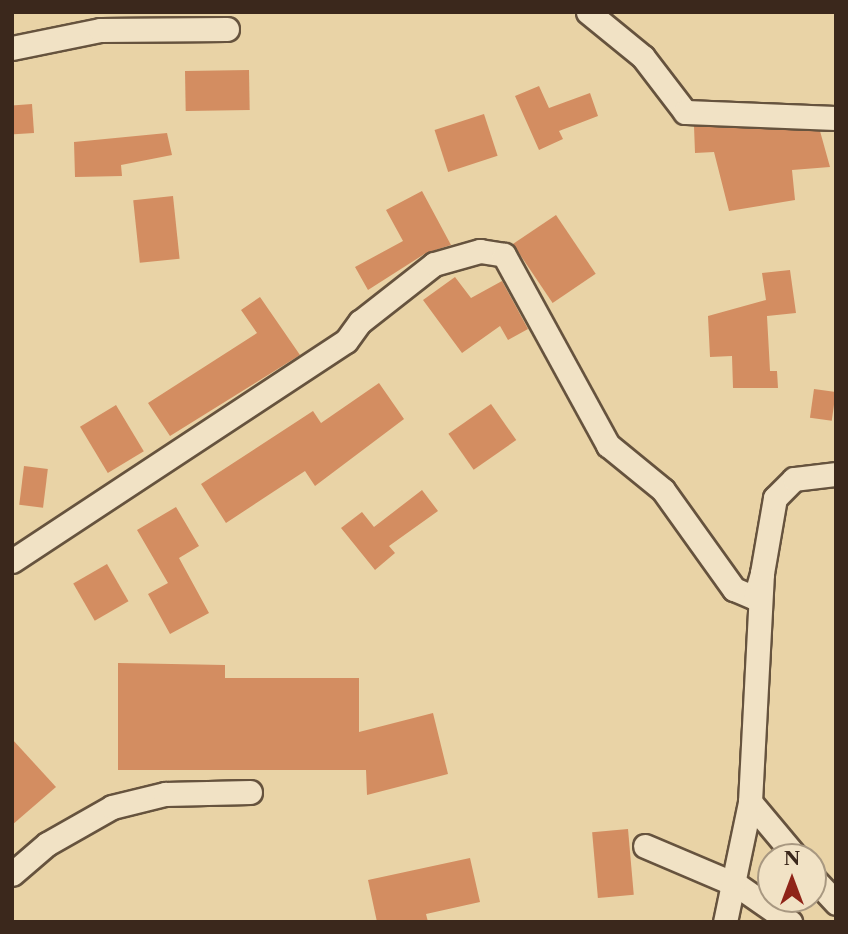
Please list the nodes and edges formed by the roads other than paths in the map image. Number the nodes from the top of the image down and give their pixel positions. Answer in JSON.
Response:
{"nodes":[{"id":1,"x":588,"y":12,"type":"edge"},
{"id":2,"x":227,"y":29,"type":"dead end"},
{"id":3,"x":12,"y":48,"type":"edge"},
{"id":4,"x":836,"y":118,"type":"edge"},
{"id":5,"x":836,"y":474,"type":"edge"},
{"id":6,"x":12,"y":561,"type":"edge"},
{"id":7,"x":762,"y":573,"type":"junction"},
{"id":8,"x":250,"y":792,"type":"dead end"},
{"id":9,"x":750,"y":802,"type":"junction"},
{"id":10,"x":784,"y":843,"type":"edge"},
{"id":11,"x":645,"y":846,"type":"dead end"},
{"id":12,"x":12,"y":874,"type":"edge"},
{"id":13,"x":737,"y":885,"type":"junction"},
{"id":14,"x":725,"y":922,"type":"edge"},
{"id":15,"x":790,"y":922,"type":"edge"}],
"edges":[{"from":1,"to":4,"type":"street"},
{"from":2,"to":3,"type":"street"},
{"from":5,"to":7,"type":"street"},
{"from":6,"to":7,"type":"street"},
{"from":7,"to":9,"type":"street"},
{"from":8,"to":12,"type":"street"},
{"from":9,"to":10,"type":"street"},
{"from":9,"to":13,"type":"street"},
{"from":11,"to":13,"type":"street"},
{"from":13,"to":14,"type":"street"},
{"from":13,"to":15,"type":"street"}]}
